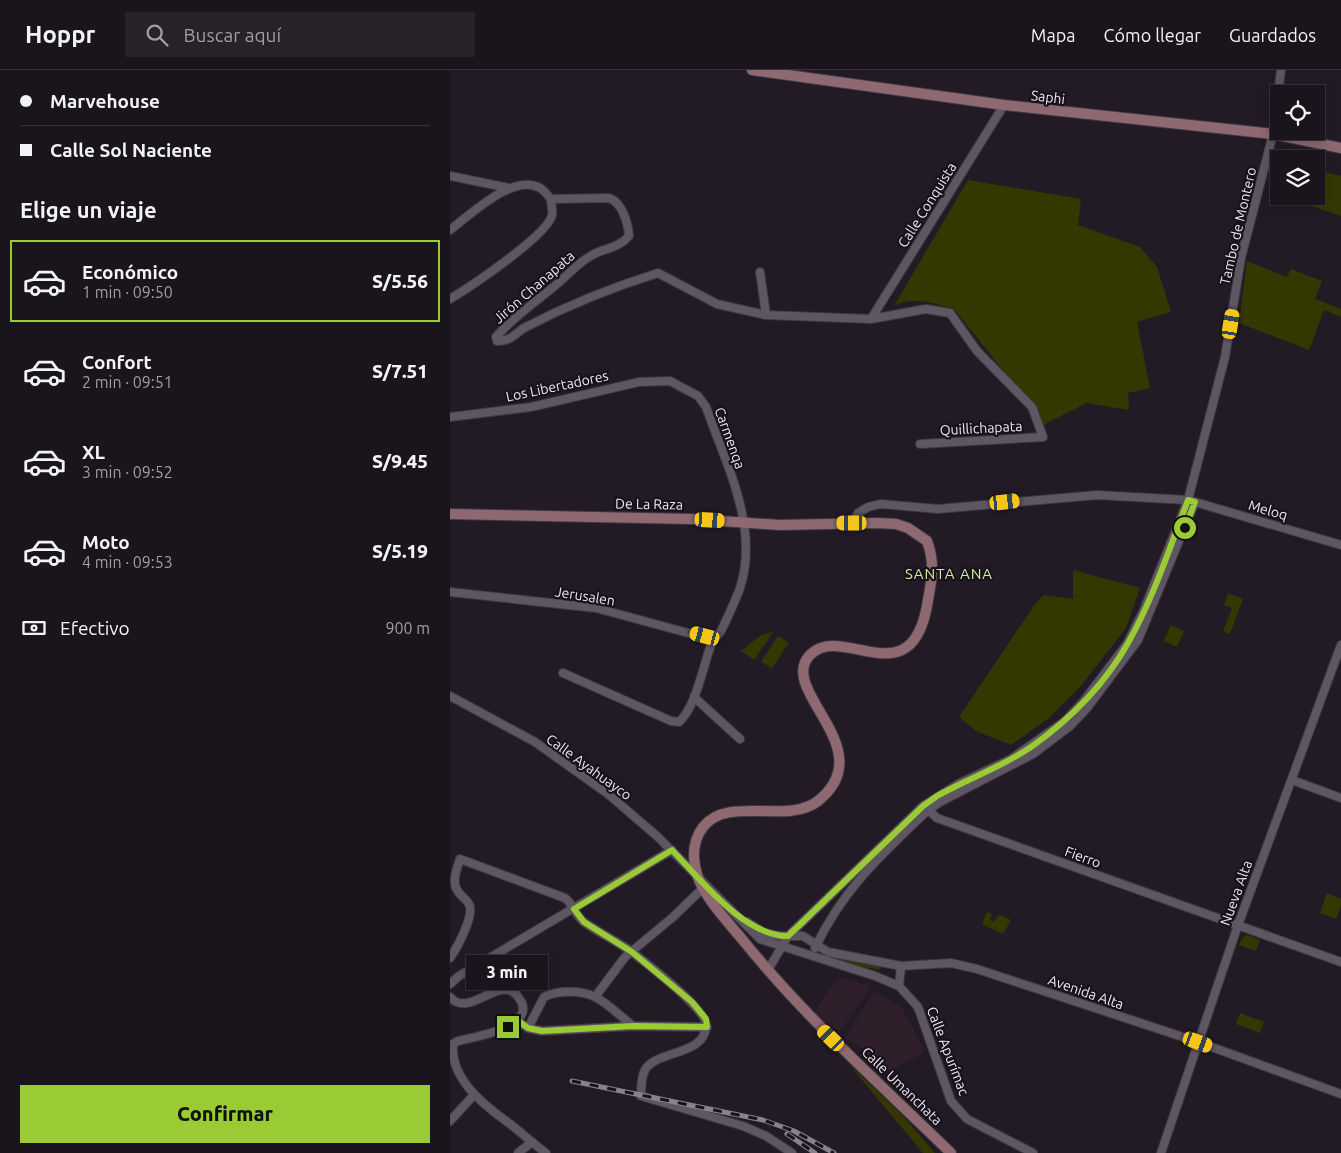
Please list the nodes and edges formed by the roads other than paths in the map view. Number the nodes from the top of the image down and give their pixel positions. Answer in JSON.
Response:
{"nodes":[{"id":1,"x":752,"y":70,"type":"edge"},
{"id":2,"x":1281,"y":70,"type":"edge"},
{"id":3,"x":1279,"y":85,"type":"edge"},
{"id":4,"x":1004,"y":105,"type":"junction"},
{"id":5,"x":1270,"y":134,"type":"edge"},
{"id":6,"x":1271,"y":140,"type":"edge"},
{"id":7,"x":1302,"y":140,"type":"edge"},
{"id":8,"x":1341,"y":148,"type":"edge"},
{"id":9,"x":450,"y":176,"type":"edge"},
{"id":10,"x":509,"y":188,"type":"junction"},
{"id":11,"x":551,"y":199,"type":"junction"},
{"id":12,"x":450,"y":230,"type":"edge"},
{"id":13,"x":760,"y":272,"type":"dead end"},
{"id":14,"x":450,"y":300,"type":"edge"},
{"id":15,"x":766,"y":315,"type":"junction"},
{"id":16,"x":871,"y":319,"type":"junction"},
{"id":17,"x":639,"y":382,"type":"joint"},
{"id":18,"x":450,"y":417,"type":"edge"},
{"id":19,"x":920,"y":444,"type":"dead end"},
{"id":20,"x":1192,"y":501,"type":"junction"},
{"id":21,"x":450,"y":514,"type":"edge"},
{"id":22,"x":744,"y":522,"type":"junction"},
{"id":23,"x":852,"y":523,"type":"junction"},
{"id":24,"x":1341,"y":545,"type":"edge"},
{"id":25,"x":450,"y":592,"type":"edge"},
{"id":26,"x":714,"y":640,"type":"junction"},
{"id":27,"x":1341,"y":644,"type":"edge"},
{"id":28,"x":563,"y":673,"type":"dead end"},
{"id":29,"x":450,"y":696,"type":"edge"},
{"id":30,"x":694,"y":697,"type":"junction"},
{"id":31,"x":740,"y":739,"type":"dead end"},
{"id":32,"x":1292,"y":780,"type":"junction"},
{"id":33,"x":1341,"y":798,"type":"edge"},
{"id":34,"x":925,"y":808,"type":"junction"},
{"id":35,"x":672,"y":850,"type":"junction"},
{"id":36,"x":701,"y":883,"type":"junction"},
{"id":37,"x":574,"y":909,"type":"junction"},
{"id":38,"x":734,"y":912,"type":"junction"},
{"id":39,"x":1238,"y":925,"type":"junction"},
{"id":40,"x":788,"y":936,"type":"junction"},
{"id":41,"x":816,"y":945,"type":"junction"},
{"id":42,"x":780,"y":947,"type":"junction"},
{"id":43,"x":632,"y":952,"type":"junction"},
{"id":44,"x":811,"y":956,"type":"junction"},
{"id":45,"x":450,"y":958,"type":"edge"},
{"id":46,"x":1341,"y":962,"type":"edge"},
{"id":47,"x":901,"y":966,"type":"junction"},
{"id":48,"x":768,"y":970,"type":"junction"},
{"id":49,"x":450,"y":984,"type":"edge"},
{"id":50,"x":899,"y":986,"type":"junction"},
{"id":51,"x":450,"y":997,"type":"edge"},
{"id":52,"x":595,"y":997,"type":"junction"},
{"id":53,"x":517,"y":1020,"type":"junction"},
{"id":54,"x":633,"y":1026,"type":"junction"},
{"id":55,"x":707,"y":1027,"type":"junction"},
{"id":56,"x":528,"y":1028,"type":"junction"},
{"id":57,"x":1198,"y":1042,"type":"junction"},
{"id":58,"x":1341,"y":1094,"type":"edge"},
{"id":59,"x":472,"y":1098,"type":"junction"},
{"id":60,"x":450,"y":1121,"type":"edge"},
{"id":61,"x":532,"y":1142,"type":"junction"},
{"id":62,"x":518,"y":1153,"type":"edge"},
{"id":63,"x":546,"y":1153,"type":"edge"},
{"id":64,"x":792,"y":1153,"type":"edge"},
{"id":65,"x":951,"y":1153,"type":"edge"},
{"id":66,"x":1033,"y":1153,"type":"edge"},
{"id":67,"x":1160,"y":1153,"type":"edge"}],
"edges":[{"from":1,"to":4,"type":"main road","name":"Saphi"},
{"from":2,"to":3,"type":"street","name":"Tambo de Montero"},
{"from":4,"to":5,"type":"main road","name":"Saphi"},
{"from":4,"to":16,"type":"street","name":"Calle Conquista"},
{"from":6,"to":20,"type":"street","name":"Tambo de Montero"},
{"from":7,"to":8,"type":"main road","name":"Saphi"},
{"from":9,"to":10,"type":"street"},
{"from":10,"to":11,"type":"street"},
{"from":10,"to":12,"type":"street"},
{"from":11,"to":14,"type":"street"},
{"from":11,"to":15,"type":"street","name":"Jirón Chanapata"},
{"from":13,"to":15,"type":"street"},
{"from":15,"to":16,"type":"street"},
{"from":16,"to":19,"type":"street","name":"Quillichapata"},
{"from":17,"to":18,"type":"street","name":"Los Libertadores"},
{"from":17,"to":22,"type":"street","name":"Carmenqa"},
{"from":20,"to":23,"type":"street","name":"Meloq"},
{"from":20,"to":24,"type":"street","name":"Meloq"},
{"from":20,"to":34,"type":"street","name":"Tambo de Montero"},
{"from":21,"to":22,"type":"main road","name":"De La Raza"},
{"from":22,"to":23,"type":"main road","name":"De La Raza"},
{"from":22,"to":26,"type":"street","name":"Carmenqa"},
{"from":23,"to":36,"type":"main road","name":"De La Raza"},
{"from":25,"to":26,"type":"street","name":"Jerusalen"},
{"from":26,"to":30,"type":"street","name":"Carmenqa"},
{"from":27,"to":32,"type":"street","name":"Nueva Alta"},
{"from":28,"to":30,"type":"street","name":"Carmenqa"},
{"from":29,"to":35,"type":"street","name":"Calle Ayahuayco"},
{"from":30,"to":31,"type":"street"},
{"from":32,"to":33,"type":"street"},
{"from":32,"to":39,"type":"street","name":"Nueva Alta"},
{"from":34,"to":39,"type":"street","name":"Fierro"},
{"from":34,"to":40,"type":"street"},
{"from":34,"to":41,"type":"street"},
{"from":35,"to":36,"type":"street","name":"Calle Ayahuayco"},
{"from":35,"to":37,"type":"street"},
{"from":36,"to":38,"type":"street","name":"Calle Apurímac"},
{"from":36,"to":43,"type":"street"},
{"from":36,"to":48,"type":"main road","name":"Calle Umanchata"},
{"from":37,"to":43,"type":"street"},
{"from":37,"to":45,"type":"street"},
{"from":37,"to":49,"type":"street"},
{"from":38,"to":40,"type":"street","name":"Calle Apurímac"},
{"from":38,"to":42,"type":"street","name":"Calle Apurímac"},
{"from":39,"to":46,"type":"street","name":"Fierro"},
{"from":39,"to":57,"type":"street","name":"Nueva Alta"},
{"from":40,"to":41,"type":"street","name":"Calle Apurímac"},
{"from":40,"to":42,"type":"street"},
{"from":41,"to":44,"type":"street"},
{"from":41,"to":47,"type":"street","name":"Avenida Alta"},
{"from":42,"to":44,"type":"street","name":"Calle Apurímac"},
{"from":42,"to":48,"type":"street"},
{"from":43,"to":52,"type":"street"},
{"from":43,"to":55,"type":"street"},
{"from":44,"to":50,"type":"street","name":"Calle Apurímac"},
{"from":47,"to":50,"type":"street"},
{"from":47,"to":57,"type":"street","name":"Avenida Alta"},
{"from":48,"to":65,"type":"main road","name":"Calle Umanchata"},
{"from":50,"to":66,"type":"street","name":"Calle Apurímac"},
{"from":51,"to":53,"type":"street"},
{"from":52,"to":54,"type":"street"},
{"from":52,"to":56,"type":"street"},
{"from":53,"to":56,"type":"street"},
{"from":53,"to":59,"type":"street"},
{"from":54,"to":55,"type":"street"},
{"from":54,"to":56,"type":"street"},
{"from":55,"to":64,"type":"street"},
{"from":57,"to":58,"type":"street","name":"Avenida Alta"},
{"from":57,"to":67,"type":"street","name":"Nueva Alta"},
{"from":59,"to":60,"type":"street"},
{"from":59,"to":61,"type":"street"},
{"from":61,"to":62,"type":"street"},
{"from":61,"to":63,"type":"street"}]}
